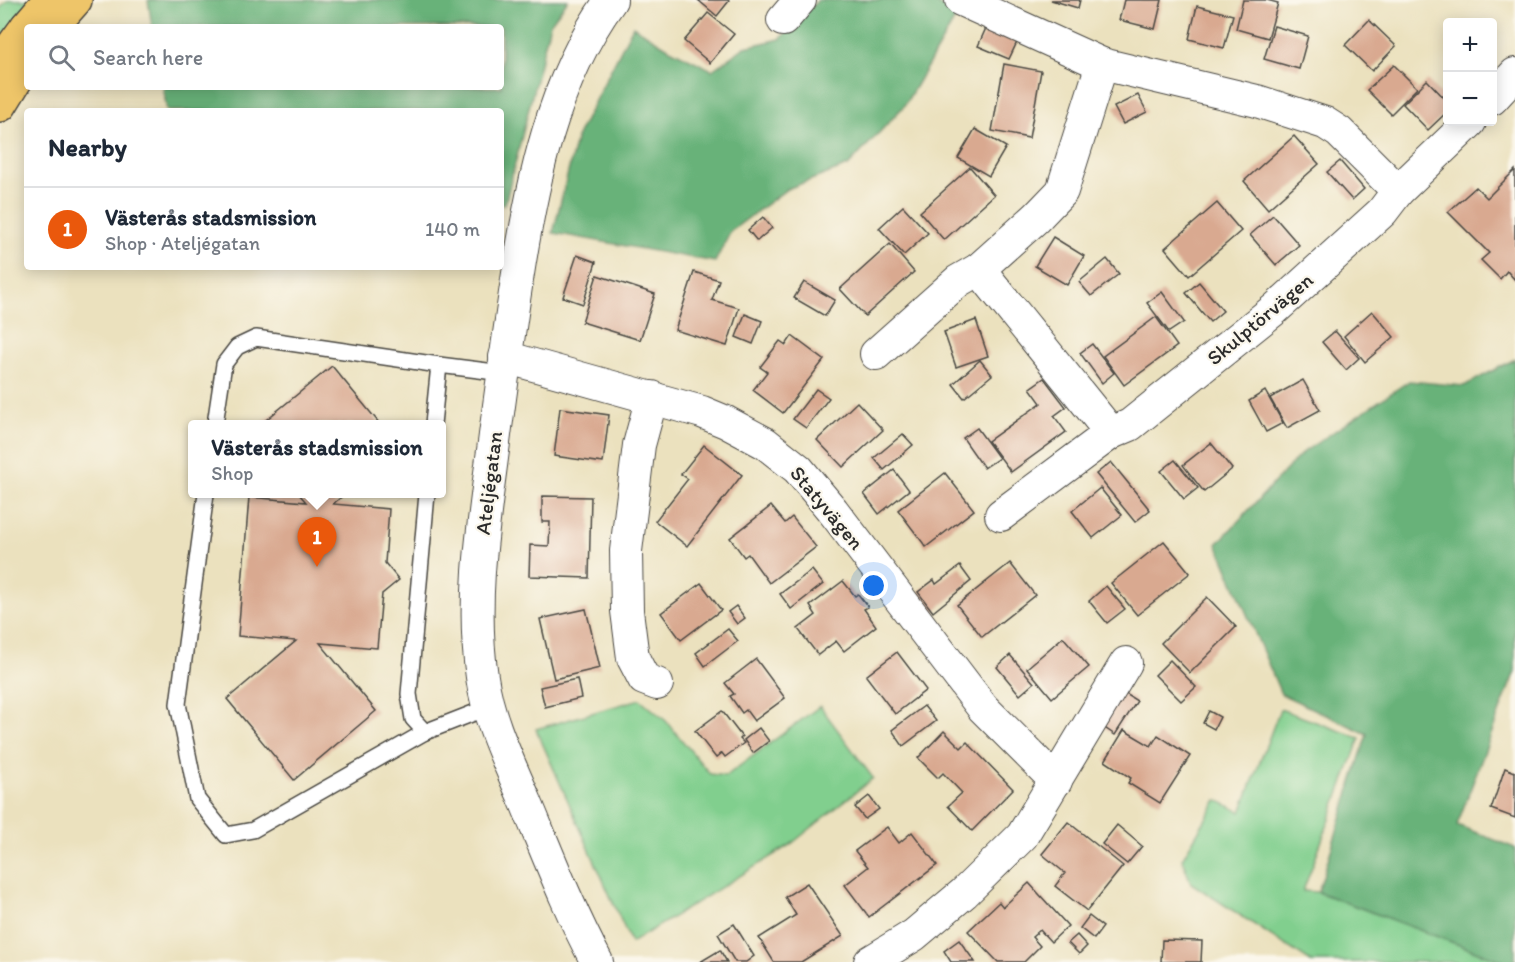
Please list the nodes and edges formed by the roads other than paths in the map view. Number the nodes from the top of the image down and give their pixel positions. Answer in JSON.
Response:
{"nodes":[{"id":1,"x":50,"y":0,"type":"edge"},
{"id":2,"x":75,"y":0,"type":"edge"},
{"id":3,"x":611,"y":0,"type":"edge"},
{"id":4,"x":974,"y":3,"type":"edge"},
{"id":5,"x":30,"y":24,"type":"edge"},
{"id":6,"x":54,"y":24,"type":"edge"},
{"id":7,"x":24,"y":31,"type":"edge"},
{"id":8,"x":0,"y":64,"type":"edge"},
{"id":9,"x":1102,"y":64,"type":"junction"},
{"id":10,"x":24,"y":66,"type":"edge"},
{"id":11,"x":1515,"y":74,"type":"edge"},
{"id":12,"x":1497,"y":94,"type":"edge"},
{"id":13,"x":0,"y":105,"type":"edge"},
{"id":14,"x":1466,"y":126,"type":"edge"},
{"id":15,"x":1398,"y":191,"type":"junction"},
{"id":16,"x":979,"y":269,"type":"junction"},
{"id":17,"x":876,"y":354,"type":"dead end"},
{"id":18,"x":439,"y":364,"type":"junction"},
{"id":19,"x":504,"y":365,"type":"junction"},
{"id":20,"x":652,"y":397,"type":"junction"},
{"id":21,"x":217,"y":420,"type":"edge"},
{"id":22,"x":433,"y":420,"type":"edge"},
{"id":23,"x":1111,"y":433,"type":"junction"},
{"id":24,"x":205,"y":498,"type":"edge"},
{"id":25,"x":427,"y":498,"type":"edge"},
{"id":26,"x":1001,"y":516,"type":"dead end"},
{"id":27,"x":1126,"y":663,"type":"dead end"},
{"id":28,"x":657,"y":684,"type":"dead end"},
{"id":29,"x":489,"y":707,"type":"junction"},
{"id":30,"x":425,"y":732,"type":"junction"},
{"id":31,"x":1056,"y":781,"type":"junction"},
{"id":32,"x":597,"y":962,"type":"edge"},
{"id":33,"x":870,"y":962,"type":"edge"}],
"edges":[{"from":1,"to":5,"type":"main road"},
{"from":2,"to":6,"type":"main road"},
{"from":3,"to":19,"type":"street","name":"Ateljégatan"},
{"from":4,"to":9,"type":"street"},
{"from":7,"to":8,"type":"main road"},
{"from":9,"to":15,"type":"street"},
{"from":9,"to":16,"type":"street"},
{"from":10,"to":13,"type":"main road"},
{"from":11,"to":12,"type":"street"},
{"from":14,"to":15,"type":"street","name":"Skulptörvägen"},
{"from":15,"to":23,"type":"street","name":"Skulptörvägen"},
{"from":16,"to":17,"type":"street"},
{"from":16,"to":23,"type":"street"},
{"from":18,"to":19,"type":"lane"},
{"from":18,"to":21,"type":"lane"},
{"from":18,"to":22,"type":"lane"},
{"from":19,"to":20,"type":"street","name":"Statyvägen"},
{"from":19,"to":29,"type":"street","name":"Ateljégatan"},
{"from":20,"to":28,"type":"street"},
{"from":20,"to":31,"type":"street","name":"Statyvägen"},
{"from":23,"to":26,"type":"street","name":"Skulptörvägen"},
{"from":24,"to":30,"type":"lane"},
{"from":25,"to":30,"type":"lane"},
{"from":27,"to":31,"type":"street"},
{"from":29,"to":30,"type":"lane"},
{"from":29,"to":32,"type":"street","name":"Ateljégatan"},
{"from":31,"to":33,"type":"street"}]}
